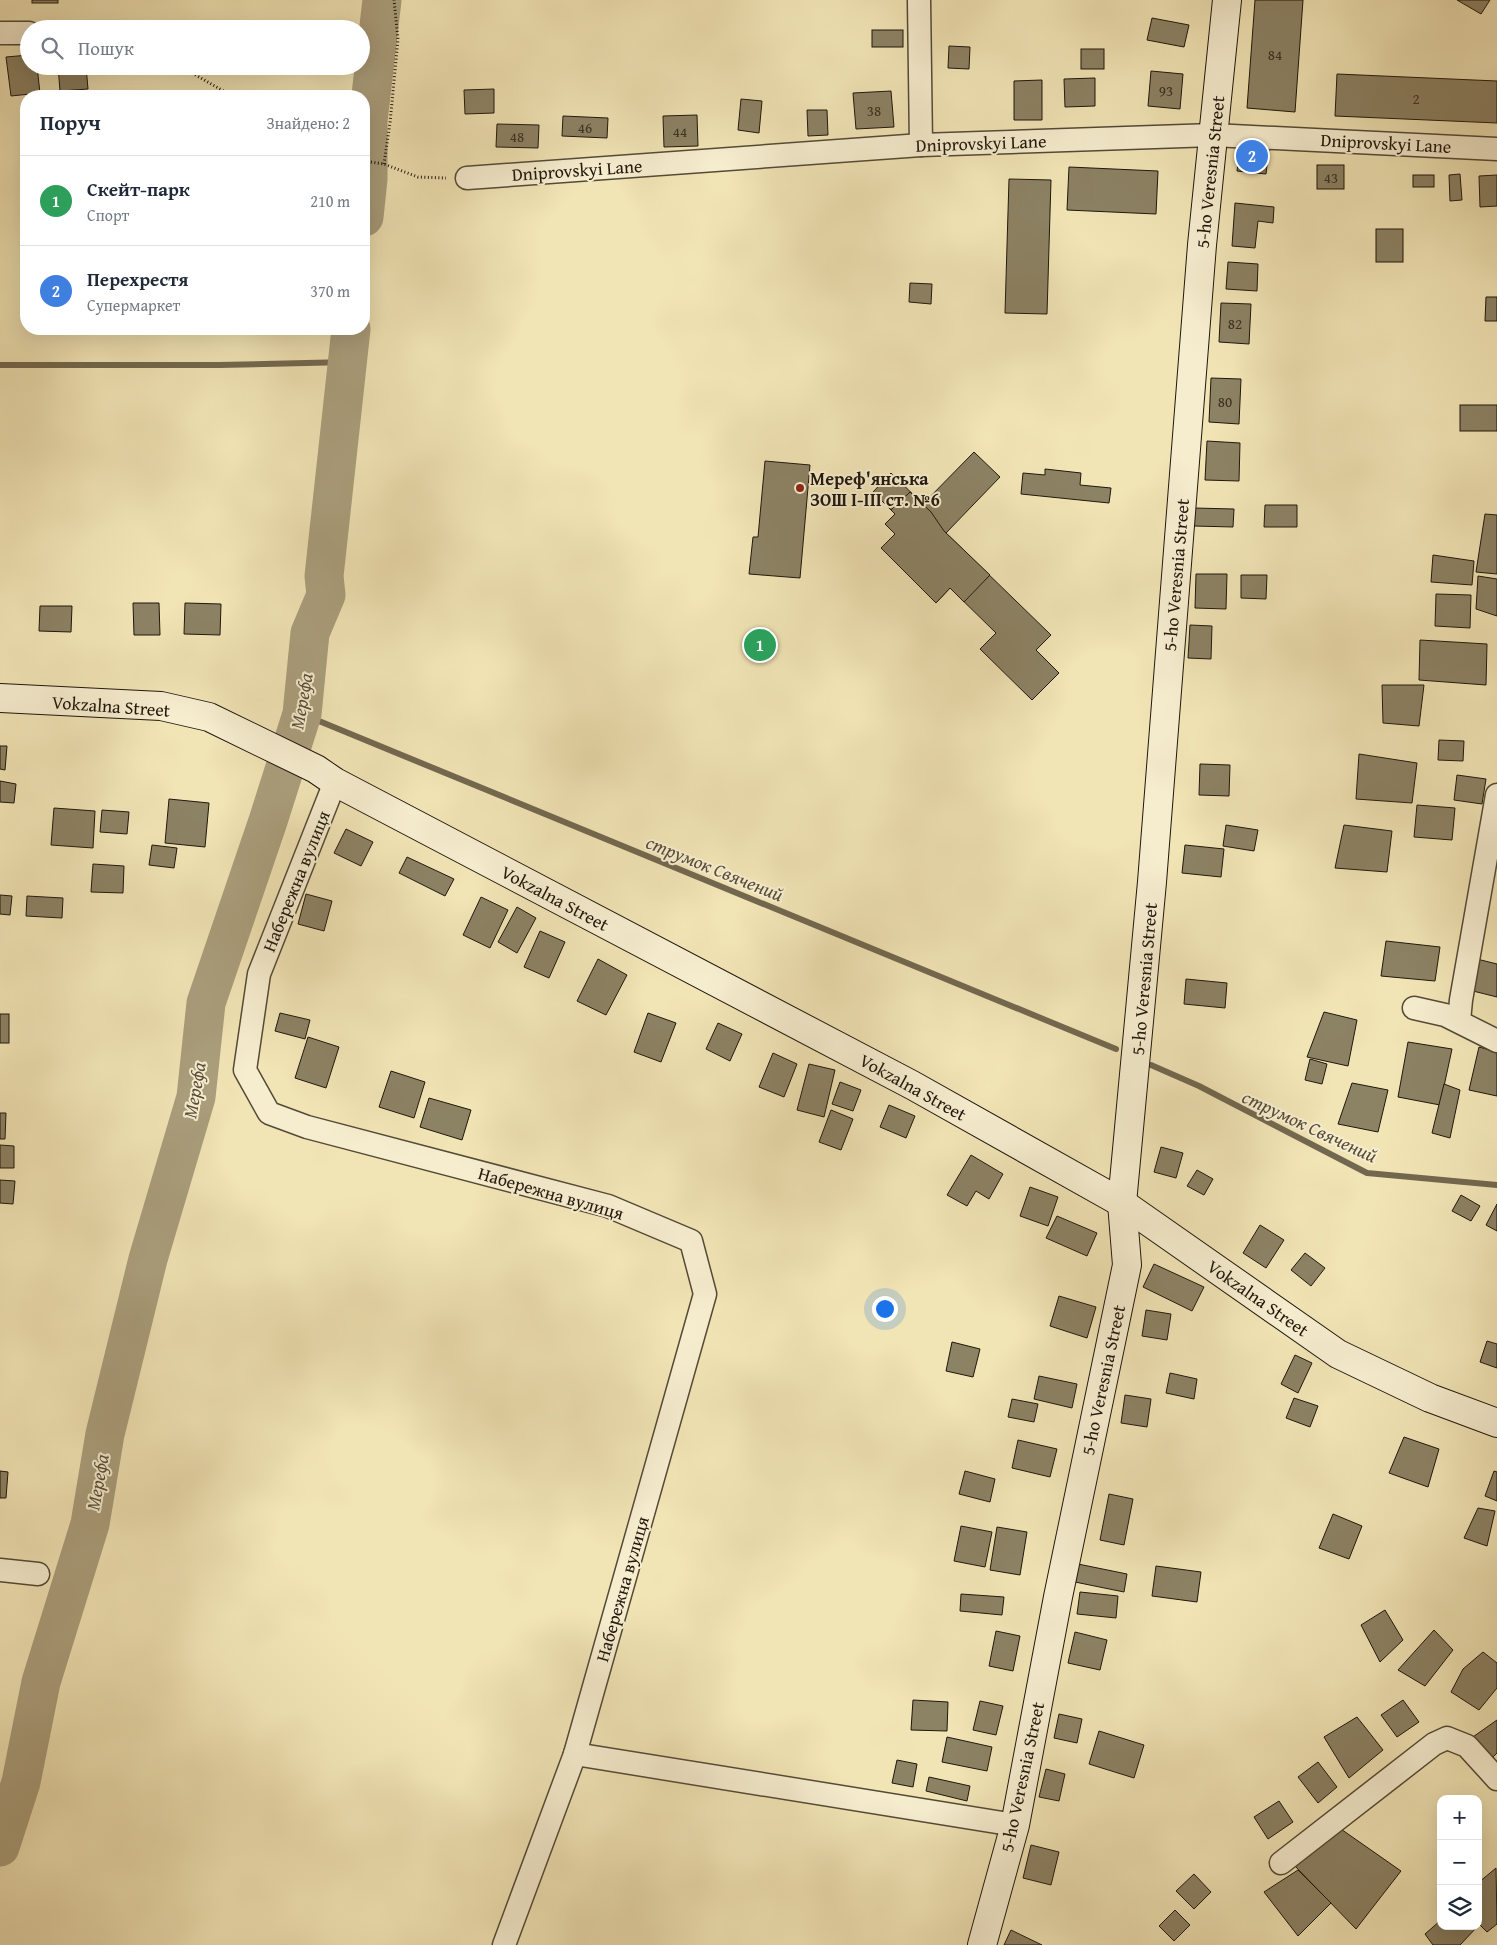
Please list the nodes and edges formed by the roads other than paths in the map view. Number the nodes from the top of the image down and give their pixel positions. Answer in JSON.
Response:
{"nodes":[{"id":1,"x":919,"y":0,"type":"edge"},
{"id":2,"x":1227,"y":0,"type":"edge"},
{"id":3,"x":0,"y":33,"type":"edge"},
{"id":4,"x":20,"y":33,"type":"edge"},
{"id":5,"x":1213,"y":135,"type":"junction"},
{"id":6,"x":921,"y":145,"type":"junction"},
{"id":7,"x":1497,"y":149,"type":"edge"},
{"id":8,"x":467,"y":178,"type":"road end"},
{"id":9,"x":0,"y":698,"type":"edge"},
{"id":10,"x":326,"y":776,"type":"junction"},
{"id":11,"x":1497,"y":795,"type":"edge"},
{"id":12,"x":1414,"y":1008,"type":"dead end"},
{"id":13,"x":1459,"y":1021,"type":"junction"},
{"id":14,"x":1497,"y":1041,"type":"edge"},
{"id":15,"x":1122,"y":1203,"type":"junction"},
{"id":16,"x":1497,"y":1423,"type":"edge"},
{"id":17,"x":0,"y":1570,"type":"edge"},
{"id":18,"x":38,"y":1574,"type":"dead end"},
{"id":19,"x":575,"y":1754,"type":"junction"},
{"id":20,"x":1497,"y":1779,"type":"edge"},
{"id":21,"x":1015,"y":1825,"type":"junction"},
{"id":22,"x":1281,"y":1863,"type":"dead end"},
{"id":23,"x":504,"y":1945,"type":"edge"},
{"id":24,"x":982,"y":1945,"type":"edge"}],
"edges":[{"from":1,"to":6,"type":"street"},
{"from":2,"to":5,"type":"street","name":"5-ho Veresnia Street"},
{"from":3,"to":4,"type":"street"},
{"from":5,"to":6,"type":"street","name":"Dniprovskyi Lane"},
{"from":5,"to":7,"type":"street","name":"Dniprovskyi Lane"},
{"from":5,"to":15,"type":"street","name":"5-ho Veresnia Street"},
{"from":6,"to":8,"type":"street","name":"Dniprovskyi Lane"},
{"from":9,"to":10,"type":"street","name":"Vokzalna Street"},
{"from":10,"to":15,"type":"street","name":"Vokzalna Street"},
{"from":10,"to":19,"type":"street","name":"Набережна вулиця"},
{"from":11,"to":13,"type":"street"},
{"from":12,"to":13,"type":"street"},
{"from":13,"to":14,"type":"street"},
{"from":15,"to":16,"type":"street","name":"Vokzalna Street"},
{"from":15,"to":21,"type":"street","name":"5-ho Veresnia Street"},
{"from":17,"to":18,"type":"street"},
{"from":19,"to":21,"type":"street"},
{"from":19,"to":23,"type":"street","name":"Набережна вулиця"},
{"from":20,"to":22,"type":"street"},
{"from":21,"to":24,"type":"street","name":"5-ho Veresnia Street"}]}
